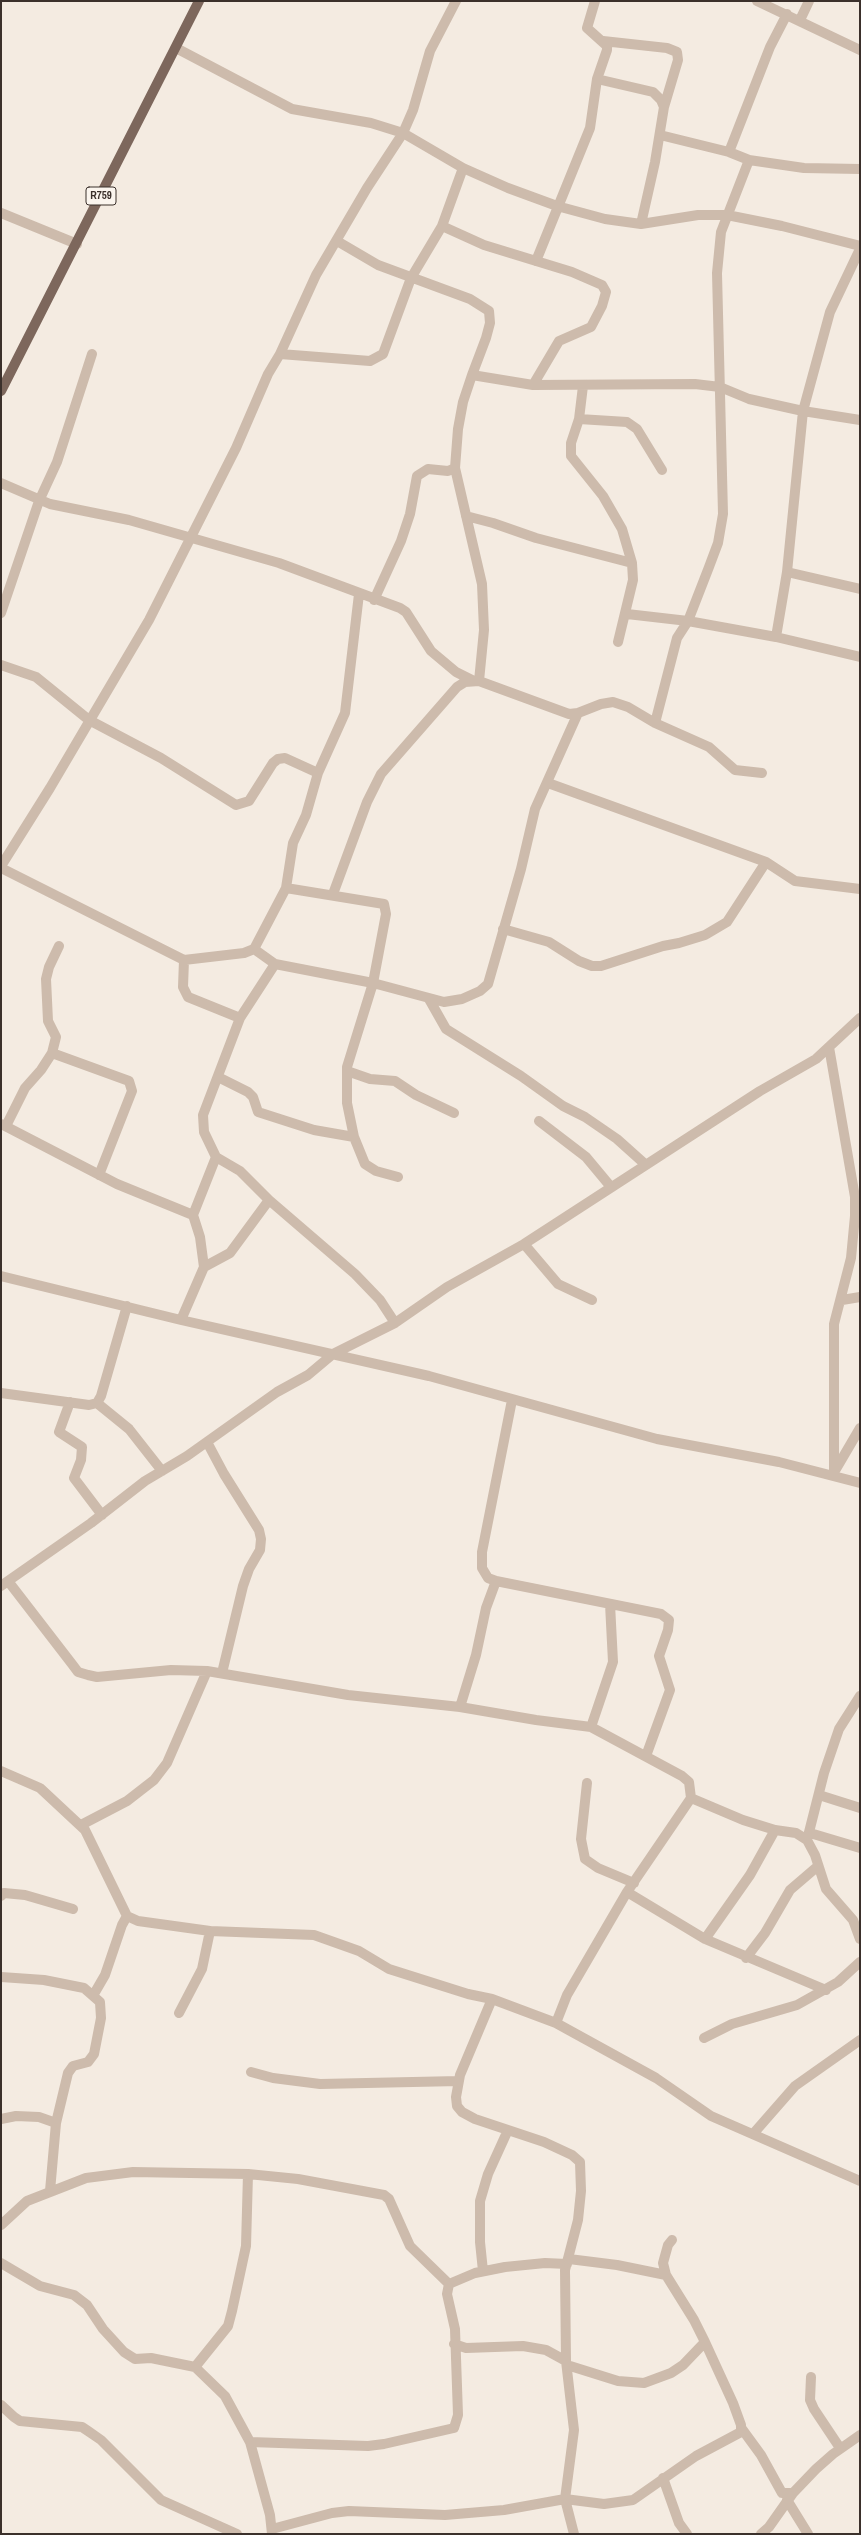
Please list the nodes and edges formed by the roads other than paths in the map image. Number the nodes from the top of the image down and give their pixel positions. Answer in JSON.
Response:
{"nodes":[{"id":1,"x":199,"y":1,"type":"edge"},
{"id":2,"x":456,"y":1,"type":"edge"},
{"id":3,"x":595,"y":1,"type":"edge"},
{"id":4,"x":757,"y":1,"type":"edge"},
{"id":5,"x":809,"y":1,"type":"edge"},
{"id":6,"x":787,"y":14,"type":"junction"},
{"id":7,"x":800,"y":20,"type":"junction"},
{"id":8,"x":603,"y":41,"type":"junction"},
{"id":9,"x":176,"y":48,"type":"junction"},
{"id":10,"x":860,"y":50,"type":"edge"},
{"id":11,"x":597,"y":79,"type":"junction"},
{"id":12,"x":664,"y":107,"type":"junction"},
{"id":13,"x":403,"y":133,"type":"junction"},
{"id":14,"x":660,"y":135,"type":"junction"},
{"id":15,"x":729,"y":152,"type":"junction"},
{"id":16,"x":749,"y":160,"type":"junction"},
{"id":17,"x":463,"y":168,"type":"junction"},
{"id":18,"x":860,"y":169,"type":"edge"},
{"id":19,"x":557,"y":206,"type":"junction"},
{"id":20,"x":1,"y":213,"type":"edge"},
{"id":21,"x":727,"y":215,"type":"junction"},
{"id":22,"x":641,"y":224,"type":"junction"},
{"id":23,"x":442,"y":226,"type":"junction"},
{"id":24,"x":337,"y":241,"type":"junction"},
{"id":25,"x":77,"y":244,"type":"junction"},
{"id":26,"x":860,"y":248,"type":"edge"},
{"id":27,"x":536,"y":261,"type":"junction"},
{"id":28,"x":411,"y":278,"type":"junction"},
{"id":29,"x":92,"y":354,"type":"dead end"},
{"id":30,"x":280,"y":354,"type":"junction"},
{"id":31,"x":472,"y":376,"type":"junction"},
{"id":32,"x":533,"y":385,"type":"junction"},
{"id":33,"x":583,"y":386,"type":"junction"},
{"id":34,"x":720,"y":387,"type":"junction"},
{"id":35,"x":1,"y":391,"type":"edge"},
{"id":36,"x":803,"y":411,"type":"junction"},
{"id":37,"x":579,"y":419,"type":"junction"},
{"id":38,"x":860,"y":420,"type":"edge"},
{"id":39,"x":455,"y":468,"type":"junction"},
{"id":40,"x":662,"y":470,"type":"dead end"},
{"id":41,"x":1,"y":483,"type":"edge"},
{"id":42,"x":39,"y":501,"type":"junction"},
{"id":43,"x":466,"y":516,"type":"junction"},
{"id":44,"x":191,"y":539,"type":"junction"},
{"id":45,"x":632,"y":563,"type":"junction"},
{"id":46,"x":787,"y":572,"type":"junction"},
{"id":47,"x":860,"y":589,"type":"edge"},
{"id":48,"x":359,"y":594,"type":"junction"},
{"id":49,"x":374,"y":600,"type":"junction"},
{"id":50,"x":1,"y":613,"type":"edge"},
{"id":51,"x":627,"y":614,"type":"junction"},
{"id":52,"x":688,"y":621,"type":"junction"},
{"id":53,"x":776,"y":637,"type":"junction"},
{"id":54,"x":618,"y":642,"type":"dead end"},
{"id":55,"x":860,"y":657,"type":"edge"},
{"id":56,"x":1,"y":665,"type":"edge"},
{"id":57,"x":476,"y":681,"type":"junction"},
{"id":58,"x":578,"y":713,"type":"junction"},
{"id":59,"x":89,"y":720,"type":"junction"},
{"id":60,"x":655,"y":723,"type":"junction"},
{"id":61,"x":318,"y":773,"type":"junction"},
{"id":62,"x":762,"y":773,"type":"dead end"},
{"id":63,"x":548,"y":783,"type":"junction"},
{"id":64,"x":766,"y":862,"type":"junction"},
{"id":65,"x":1,"y":867,"type":"edge"},
{"id":66,"x":286,"y":888,"type":"junction"},
{"id":67,"x":860,"y":889,"type":"edge"},
{"id":68,"x":333,"y":894,"type":"junction"},
{"id":69,"x":502,"y":929,"type":"junction"},
{"id":70,"x":59,"y":946,"type":"dead end"},
{"id":71,"x":254,"y":949,"type":"junction"},
{"id":72,"x":184,"y":960,"type":"junction"},
{"id":73,"x":275,"y":964,"type":"junction"},
{"id":74,"x":373,"y":983,"type":"junction"},
{"id":75,"x":430,"y":999,"type":"junction"},
{"id":76,"x":240,"y":1018,"type":"junction"},
{"id":77,"x":860,"y":1018,"type":"edge"},
{"id":78,"x":829,"y":1047,"type":"junction"},
{"id":79,"x":52,"y":1053,"type":"junction"},
{"id":80,"x":347,"y":1071,"type":"junction"},
{"id":81,"x":218,"y":1077,"type":"junction"},
{"id":82,"x":454,"y":1113,"type":"dead end"},
{"id":83,"x":539,"y":1121,"type":"dead end"},
{"id":84,"x":3,"y":1125,"type":"edge"},
{"id":85,"x":354,"y":1137,"type":"junction"},
{"id":86,"x":216,"y":1157,"type":"junction"},
{"id":87,"x":646,"y":1165,"type":"junction"},
{"id":88,"x":99,"y":1175,"type":"junction"},
{"id":89,"x":398,"y":1177,"type":"dead end"},
{"id":90,"x":611,"y":1187,"type":"junction"},
{"id":91,"x":857,"y":1197,"type":"edge"},
{"id":92,"x":269,"y":1200,"type":"junction"},
{"id":93,"x":194,"y":1216,"type":"junction"},
{"id":94,"x":524,"y":1244,"type":"junction"},
{"id":95,"x":204,"y":1267,"type":"junction"},
{"id":96,"x":1,"y":1276,"type":"edge"},
{"id":97,"x":860,"y":1297,"type":"edge"},
{"id":98,"x":592,"y":1300,"type":"dead end"},
{"id":99,"x":842,"y":1300,"type":"junction"},
{"id":100,"x":127,"y":1306,"type":"junction"},
{"id":101,"x":181,"y":1320,"type":"junction"},
{"id":102,"x":395,"y":1323,"type":"junction"},
{"id":103,"x":333,"y":1354,"type":"junction"},
{"id":104,"x":1,"y":1393,"type":"edge"},
{"id":105,"x":512,"y":1400,"type":"junction"},
{"id":106,"x":70,"y":1402,"type":"junction"},
{"id":107,"x":97,"y":1403,"type":"junction"},
{"id":108,"x":860,"y":1428,"type":"edge"},
{"id":109,"x":207,"y":1442,"type":"junction"},
{"id":110,"x":162,"y":1471,"type":"junction"},
{"id":111,"x":834,"y":1473,"type":"junction"},
{"id":112,"x":860,"y":1483,"type":"edge"},
{"id":113,"x":102,"y":1515,"type":"junction"},
{"id":114,"x":496,"y":1581,"type":"junction"},
{"id":115,"x":4,"y":1584,"type":"edge"},
{"id":116,"x":610,"y":1604,"type":"junction"},
{"id":117,"x":207,"y":1672,"type":"junction"},
{"id":118,"x":222,"y":1674,"type":"junction"},
{"id":119,"x":860,"y":1696,"type":"edge"},
{"id":120,"x":460,"y":1707,"type":"junction"},
{"id":121,"x":591,"y":1727,"type":"junction"},
{"id":122,"x":646,"y":1756,"type":"junction"},
{"id":123,"x":1,"y":1771,"type":"edge"},
{"id":124,"x":587,"y":1783,"type":"dead end"},
{"id":125,"x":819,"y":1796,"type":"junction"},
{"id":126,"x":691,"y":1798,"type":"junction"},
{"id":127,"x":860,"y":1808,"type":"edge"},
{"id":128,"x":80,"y":1825,"type":"junction"},
{"id":129,"x":775,"y":1830,"type":"junction"},
{"id":130,"x":808,"y":1836,"type":"junction"},
{"id":131,"x":860,"y":1848,"type":"edge"},
{"id":132,"x":818,"y":1866,"type":"junction"},
{"id":133,"x":634,"y":1883,"type":"junction"},
{"id":134,"x":627,"y":1892,"type":"junction"},
{"id":135,"x":1,"y":1896,"type":"edge"},
{"id":136,"x":73,"y":1909,"type":"dead end"},
{"id":137,"x":127,"y":1916,"type":"junction"},
{"id":138,"x":858,"y":1919,"type":"edge"},
{"id":139,"x":210,"y":1931,"type":"junction"},
{"id":140,"x":705,"y":1939,"type":"junction"},
{"id":141,"x":860,"y":1939,"type":"edge"},
{"id":142,"x":746,"y":1958,"type":"junction"},
{"id":143,"x":860,"y":1962,"type":"edge"},
{"id":144,"x":1,"y":1977,"type":"edge"},
{"id":145,"x":826,"y":1990,"type":"junction"},
{"id":146,"x":94,"y":1994,"type":"junction"},
{"id":147,"x":492,"y":1999,"type":"junction"},
{"id":148,"x":179,"y":2013,"type":"dead end"},
{"id":149,"x":556,"y":2023,"type":"junction"},
{"id":150,"x":704,"y":2038,"type":"dead end"},
{"id":151,"x":860,"y":2040,"type":"edge"},
{"id":152,"x":252,"y":2072,"type":"dead end"},
{"id":153,"x":459,"y":2081,"type":"junction"},
{"id":154,"x":1,"y":2119,"type":"edge"},
{"id":155,"x":56,"y":2123,"type":"junction"},
{"id":156,"x":508,"y":2130,"type":"junction"},
{"id":157,"x":753,"y":2134,"type":"junction"},
{"id":158,"x":248,"y":2174,"type":"junction"},
{"id":159,"x":860,"y":2181,"type":"edge"},
{"id":160,"x":50,"y":2191,"type":"junction"},
{"id":161,"x":1,"y":2225,"type":"edge"},
{"id":162,"x":672,"y":2240,"type":"dead end"},
{"id":163,"x":568,"y":2262,"type":"junction"},
{"id":164,"x":1,"y":2263,"type":"edge"},
{"id":165,"x":483,"y":2271,"type":"junction"},
{"id":166,"x":666,"y":2275,"type":"junction"},
{"id":167,"x":449,"y":2284,"type":"junction"},
{"id":168,"x":705,"y":2342,"type":"junction"},
{"id":169,"x":454,"y":2344,"type":"junction"},
{"id":170,"x":567,"y":2363,"type":"junction"},
{"id":171,"x":195,"y":2367,"type":"junction"},
{"id":172,"x":812,"y":2377,"type":"dead end"},
{"id":173,"x":1,"y":2405,"type":"edge"},
{"id":174,"x":742,"y":2429,"type":"junction"},
{"id":175,"x":860,"y":2435,"type":"edge"},
{"id":176,"x":250,"y":2442,"type":"junction"},
{"id":177,"x":840,"y":2448,"type":"junction"},
{"id":178,"x":662,"y":2478,"type":"junction"},
{"id":179,"x":790,"y":2497,"type":"junction"},
{"id":180,"x":565,"y":2499,"type":"junction"},
{"id":181,"x":272,"y":2531,"type":"edge"},
{"id":182,"x":237,"y":2534,"type":"edge"},
{"id":183,"x":574,"y":2534,"type":"edge"},
{"id":184,"x":687,"y":2534,"type":"edge"},
{"id":185,"x":761,"y":2534,"type":"edge"},
{"id":186,"x":808,"y":2534,"type":"edge"}],
"edges":[{"from":1,"to":9,"type":"main road","number":"R759"},
{"from":2,"to":13,"type":"street"},
{"from":3,"to":8,"type":"street"},
{"from":4,"to":6,"type":"street"},
{"from":5,"to":7,"type":"street"},
{"from":6,"to":7,"type":"street"},
{"from":6,"to":15,"type":"street"},
{"from":7,"to":10,"type":"street"},
{"from":8,"to":11,"type":"street"},
{"from":8,"to":12,"type":"street"},
{"from":9,"to":13,"type":"street"},
{"from":9,"to":25,"type":"main road","number":"R759"},
{"from":11,"to":12,"type":"street"},
{"from":11,"to":19,"type":"street"},
{"from":12,"to":14,"type":"street"},
{"from":13,"to":17,"type":"street"},
{"from":13,"to":24,"type":"street"},
{"from":14,"to":15,"type":"street"},
{"from":14,"to":22,"type":"street"},
{"from":15,"to":16,"type":"street"},
{"from":16,"to":18,"type":"street"},
{"from":16,"to":21,"type":"street"},
{"from":17,"to":19,"type":"street"},
{"from":17,"to":23,"type":"street"},
{"from":19,"to":22,"type":"street"},
{"from":19,"to":27,"type":"street"},
{"from":20,"to":25,"type":"street"},
{"from":21,"to":22,"type":"street"},
{"from":21,"to":26,"type":"street"},
{"from":21,"to":34,"type":"street"},
{"from":23,"to":27,"type":"street"},
{"from":23,"to":28,"type":"street"},
{"from":24,"to":28,"type":"street"},
{"from":24,"to":30,"type":"street"},
{"from":25,"to":35,"type":"main road","number":"R759"},
{"from":26,"to":36,"type":"street"},
{"from":27,"to":32,"type":"street"},
{"from":28,"to":30,"type":"street"},
{"from":28,"to":31,"type":"street"},
{"from":29,"to":42,"type":"street"},
{"from":30,"to":44,"type":"street"},
{"from":31,"to":32,"type":"street"},
{"from":31,"to":39,"type":"street"},
{"from":32,"to":33,"type":"street"},
{"from":33,"to":34,"type":"street"},
{"from":33,"to":37,"type":"street"},
{"from":34,"to":36,"type":"street"},
{"from":34,"to":52,"type":"street"},
{"from":36,"to":38,"type":"street"},
{"from":36,"to":46,"type":"street"},
{"from":37,"to":40,"type":"street"},
{"from":37,"to":45,"type":"street"},
{"from":39,"to":43,"type":"street"},
{"from":39,"to":49,"type":"street"},
{"from":41,"to":42,"type":"street"},
{"from":42,"to":44,"type":"street"},
{"from":42,"to":50,"type":"street"},
{"from":43,"to":45,"type":"street"},
{"from":43,"to":57,"type":"street"},
{"from":44,"to":48,"type":"street"},
{"from":44,"to":59,"type":"street"},
{"from":45,"to":51,"type":"street"},
{"from":46,"to":47,"type":"street"},
{"from":46,"to":53,"type":"street"},
{"from":48,"to":49,"type":"street"},
{"from":48,"to":61,"type":"street"},
{"from":49,"to":57,"type":"street"},
{"from":51,"to":52,"type":"street"},
{"from":51,"to":54,"type":"street"},
{"from":52,"to":53,"type":"street"},
{"from":52,"to":60,"type":"street"},
{"from":53,"to":55,"type":"street"},
{"from":56,"to":59,"type":"street"},
{"from":57,"to":58,"type":"street"},
{"from":57,"to":68,"type":"street"},
{"from":58,"to":60,"type":"street"},
{"from":58,"to":63,"type":"street"},
{"from":59,"to":61,"type":"street"},
{"from":59,"to":65,"type":"street"},
{"from":60,"to":62,"type":"street"},
{"from":61,"to":66,"type":"street"},
{"from":63,"to":64,"type":"street"},
{"from":63,"to":69,"type":"street"},
{"from":64,"to":67,"type":"street"},
{"from":64,"to":69,"type":"street"},
{"from":65,"to":72,"type":"street"},
{"from":66,"to":68,"type":"street"},
{"from":66,"to":71,"type":"street"},
{"from":68,"to":74,"type":"street"},
{"from":69,"to":75,"type":"street"},
{"from":70,"to":79,"type":"street"},
{"from":71,"to":72,"type":"street"},
{"from":71,"to":73,"type":"street"},
{"from":72,"to":76,"type":"street"},
{"from":73,"to":74,"type":"street"},
{"from":73,"to":76,"type":"street"},
{"from":74,"to":75,"type":"street"},
{"from":74,"to":80,"type":"street"},
{"from":75,"to":87,"type":"street"},
{"from":76,"to":81,"type":"street"},
{"from":77,"to":78,"type":"street"},
{"from":78,"to":87,"type":"street"},
{"from":78,"to":91,"type":"street"},
{"from":79,"to":84,"type":"street"},
{"from":79,"to":88,"type":"street"},
{"from":80,"to":82,"type":"street"},
{"from":80,"to":85,"type":"street"},
{"from":81,"to":85,"type":"street"},
{"from":81,"to":86,"type":"street"},
{"from":83,"to":90,"type":"street"},
{"from":84,"to":88,"type":"street"},
{"from":85,"to":89,"type":"street"},
{"from":86,"to":92,"type":"street"},
{"from":86,"to":93,"type":"street"},
{"from":87,"to":90,"type":"street"},
{"from":88,"to":93,"type":"street"},
{"from":90,"to":94,"type":"street"},
{"from":91,"to":99,"type":"street"},
{"from":92,"to":95,"type":"street"},
{"from":92,"to":102,"type":"street"},
{"from":93,"to":95,"type":"street"},
{"from":94,"to":98,"type":"street"},
{"from":94,"to":102,"type":"street"},
{"from":95,"to":101,"type":"street"},
{"from":96,"to":100,"type":"street"},
{"from":97,"to":99,"type":"street"},
{"from":99,"to":111,"type":"street"},
{"from":100,"to":101,"type":"street"},
{"from":100,"to":107,"type":"street"},
{"from":101,"to":103,"type":"street"},
{"from":102,"to":103,"type":"street"},
{"from":103,"to":105,"type":"street"},
{"from":103,"to":109,"type":"street"},
{"from":104,"to":106,"type":"street"},
{"from":105,"to":111,"type":"street"},
{"from":105,"to":114,"type":"street"},
{"from":106,"to":107,"type":"street"},
{"from":106,"to":113,"type":"street"},
{"from":107,"to":110,"type":"street"},
{"from":108,"to":111,"type":"street"},
{"from":109,"to":110,"type":"street"},
{"from":109,"to":118,"type":"street"},
{"from":110,"to":113,"type":"street"},
{"from":111,"to":112,"type":"street"},
{"from":113,"to":115,"type":"street"},
{"from":114,"to":116,"type":"street"},
{"from":114,"to":120,"type":"street"},
{"from":115,"to":117,"type":"street"},
{"from":116,"to":121,"type":"street"},
{"from":116,"to":122,"type":"street"},
{"from":117,"to":118,"type":"street"},
{"from":117,"to":128,"type":"street"},
{"from":118,"to":120,"type":"street"},
{"from":119,"to":125,"type":"street"},
{"from":120,"to":121,"type":"street"},
{"from":121,"to":122,"type":"street"},
{"from":122,"to":126,"type":"street"},
{"from":123,"to":128,"type":"street"},
{"from":124,"to":133,"type":"street"},
{"from":125,"to":127,"type":"street"},
{"from":125,"to":130,"type":"street"},
{"from":126,"to":129,"type":"street"},
{"from":126,"to":133,"type":"street"},
{"from":128,"to":137,"type":"street"},
{"from":129,"to":130,"type":"street"},
{"from":129,"to":140,"type":"street"},
{"from":130,"to":131,"type":"street"},
{"from":130,"to":132,"type":"street"},
{"from":132,"to":138,"type":"street"},
{"from":132,"to":142,"type":"street"},
{"from":133,"to":134,"type":"street"},
{"from":134,"to":140,"type":"street"},
{"from":134,"to":149,"type":"street"},
{"from":135,"to":136,"type":"street"},
{"from":137,"to":139,"type":"street"},
{"from":137,"to":146,"type":"street"},
{"from":138,"to":141,"type":"street"},
{"from":139,"to":147,"type":"street"},
{"from":139,"to":148,"type":"street"},
{"from":140,"to":142,"type":"street"},
{"from":142,"to":145,"type":"street"},
{"from":143,"to":145,"type":"street"},
{"from":144,"to":146,"type":"street"},
{"from":145,"to":150,"type":"street"},
{"from":146,"to":155,"type":"street"},
{"from":147,"to":149,"type":"street"},
{"from":147,"to":153,"type":"street"},
{"from":149,"to":157,"type":"street"},
{"from":151,"to":157,"type":"street"},
{"from":152,"to":153,"type":"street"},
{"from":153,"to":156,"type":"street"},
{"from":154,"to":155,"type":"street"},
{"from":155,"to":160,"type":"street"},
{"from":156,"to":163,"type":"street"},
{"from":156,"to":165,"type":"street"},
{"from":157,"to":159,"type":"street"},
{"from":158,"to":160,"type":"street"},
{"from":158,"to":167,"type":"street"},
{"from":158,"to":171,"type":"street"},
{"from":160,"to":161,"type":"street"},
{"from":162,"to":166,"type":"street"},
{"from":163,"to":165,"type":"street"},
{"from":163,"to":166,"type":"street"},
{"from":163,"to":170,"type":"street"},
{"from":164,"to":171,"type":"street"},
{"from":165,"to":167,"type":"street"},
{"from":166,"to":168,"type":"street"},
{"from":167,"to":169,"type":"street"},
{"from":168,"to":170,"type":"street"},
{"from":168,"to":174,"type":"street"},
{"from":169,"to":170,"type":"street"},
{"from":169,"to":176,"type":"street"},
{"from":170,"to":180,"type":"street"},
{"from":171,"to":176,"type":"street"},
{"from":172,"to":177,"type":"street"},
{"from":173,"to":182,"type":"street"},
{"from":174,"to":178,"type":"street"},
{"from":174,"to":179,"type":"street"},
{"from":175,"to":177,"type":"street"},
{"from":176,"to":181,"type":"street"},
{"from":177,"to":179,"type":"street"},
{"from":178,"to":180,"type":"street"},
{"from":178,"to":184,"type":"street"},
{"from":179,"to":185,"type":"street"},
{"from":179,"to":186,"type":"street"},
{"from":180,"to":181,"type":"street"},
{"from":180,"to":183,"type":"street"}]}
